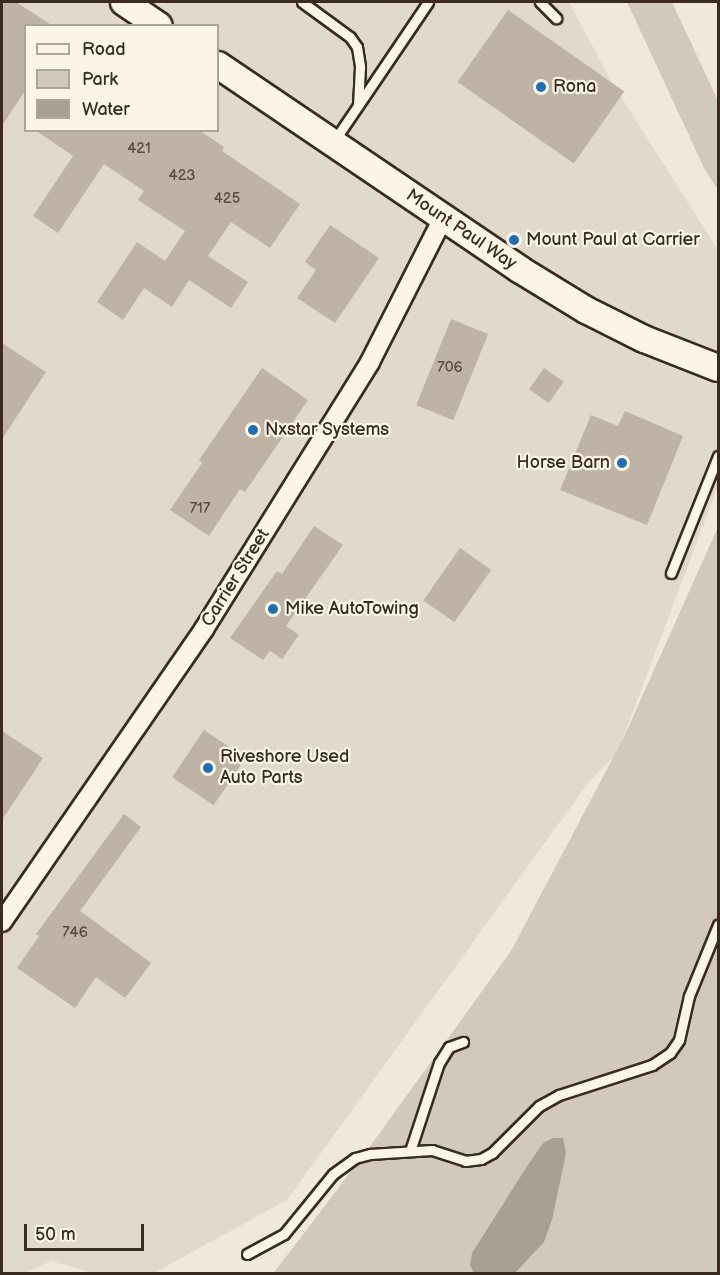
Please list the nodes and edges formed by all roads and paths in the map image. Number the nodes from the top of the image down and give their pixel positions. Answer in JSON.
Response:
{"nodes":[{"id":1,"x":124,"y":2,"type":"edge"},
{"id":2,"x":302,"y":2,"type":"edge"},
{"id":3,"x":428,"y":2,"type":"edge"},
{"id":4,"x":540,"y":2,"type":"edge"},
{"id":5,"x":556,"y":18,"type":"dead end"},
{"id":6,"x":156,"y":24,"type":"edge"},
{"id":7,"x":219,"y":66,"type":"edge"},
{"id":8,"x":358,"y":105,"type":"junction"},
{"id":9,"x":332,"y":143,"type":"junction"},
{"id":10,"x":443,"y":218,"type":"junction"},
{"id":11,"x":718,"y":368,"type":"edge"},
{"id":12,"x":718,"y":456,"type":"edge"},
{"id":13,"x":671,"y":573,"type":"dead end"},
{"id":14,"x":2,"y":922,"type":"edge"},
{"id":15,"x":718,"y":925,"type":"edge"},
{"id":16,"x":463,"y":1042,"type":"dead end"},
{"id":17,"x":410,"y":1151,"type":"junction"},
{"id":18,"x":247,"y":1254,"type":"dead end"}],
"edges":[{"from":1,"to":6,"type":"street"},
{"from":2,"to":8,"type":"lane"},
{"from":3,"to":8,"type":"lane"},
{"from":4,"to":5,"type":"lane"},
{"from":7,"to":9,"type":"street","name":"Mount Paul Way"},
{"from":8,"to":9,"type":"lane"},
{"from":9,"to":10,"type":"street","name":"Mount Paul Way"},
{"from":10,"to":11,"type":"street","name":"Mount Paul Way"},
{"from":10,"to":14,"type":"street","name":"Carrier Street"},
{"from":12,"to":13,"type":"lane"},
{"from":15,"to":17,"type":"lane"},
{"from":16,"to":17,"type":"lane"},
{"from":17,"to":18,"type":"lane"}]}
